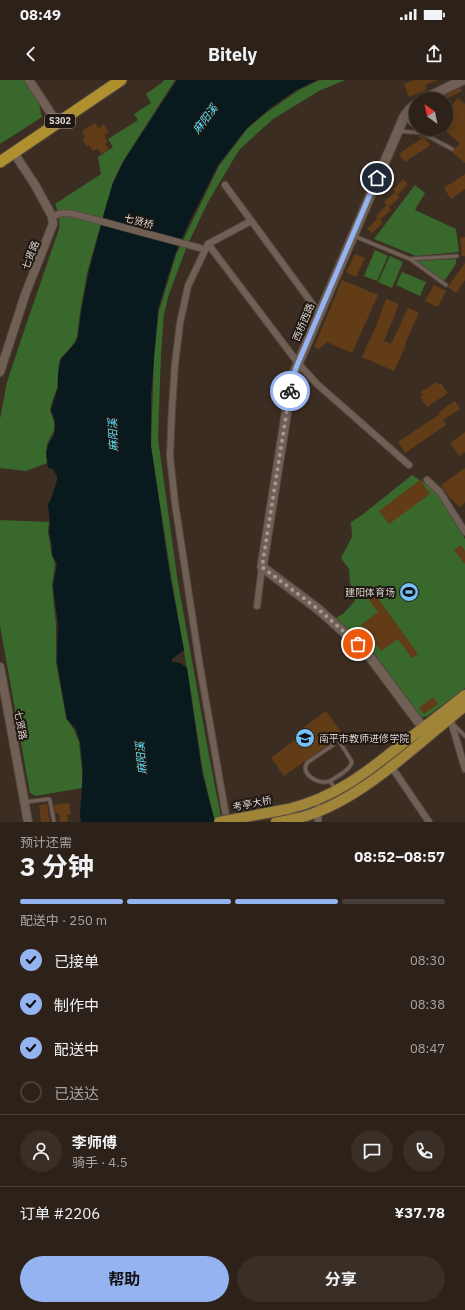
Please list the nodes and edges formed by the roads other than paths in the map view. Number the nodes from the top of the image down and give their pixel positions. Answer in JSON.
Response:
{"nodes":[{"id":1,"x":28,"y":80,"type":"edge"},
{"id":2,"x":108,"y":80,"type":"edge"},
{"id":3,"x":121,"y":80,"type":"edge"},
{"id":4,"x":463,"y":80,"type":"edge"},
{"id":5,"x":438,"y":92,"type":"edge"},
{"id":6,"x":409,"y":110,"type":"edge"},
{"id":7,"x":404,"y":117,"type":"junction"},
{"id":8,"x":54,"y":118,"type":"junction"},
{"id":9,"x":409,"y":121,"type":"edge"},
{"id":10,"x":398,"y":131,"type":"junction"},
{"id":11,"x":409,"y":132,"type":"edge"},
{"id":12,"x":428,"y":136,"type":"edge"},
{"id":13,"x":452,"y":149,"type":"dead end"},
{"id":14,"x":14,"y":153,"type":"junction"},
{"id":15,"x":0,"y":154,"type":"edge"},
{"id":16,"x":0,"y":162,"type":"edge"},
{"id":17,"x":225,"y":185,"type":"dead end"},
{"id":18,"x":52,"y":216,"type":"junction"},
{"id":19,"x":251,"y":221,"type":"junction"},
{"id":20,"x":353,"y":235,"type":"junction"},
{"id":21,"x":208,"y":244,"type":"junction"},
{"id":22,"x":200,"y":248,"type":"dead end"},
{"id":23,"x":457,"y":256,"type":"dead end"},
{"id":24,"x":410,"y":260,"type":"junction"},
{"id":25,"x":446,"y":285,"type":"dead end"},
{"id":26,"x":319,"y":313,"type":"junction"},
{"id":27,"x":298,"y":363,"type":"junction"},
{"id":28,"x":0,"y":372,"type":"edge"},
{"id":29,"x":409,"y":465,"type":"dead end"},
{"id":30,"x":427,"y":480,"type":"dead end"},
{"id":31,"x":465,"y":532,"type":"edge"},
{"id":32,"x":262,"y":567,"type":"junction"},
{"id":33,"x":257,"y":606,"type":"dead end"},
{"id":34,"x":0,"y":667,"type":"edge"},
{"id":35,"x":465,"y":695,"type":"edge"},
{"id":36,"x":465,"y":706,"type":"edge"},
{"id":37,"x":451,"y":721,"type":"junction"},
{"id":38,"x":423,"y":728,"type":"junction"},
{"id":39,"x":465,"y":736,"type":"edge"},
{"id":40,"x":338,"y":739,"type":"dead end"},
{"id":41,"x":333,"y":745,"type":"dead end"},
{"id":42,"x":391,"y":766,"type":"junction"},
{"id":43,"x":465,"y":769,"type":"edge"},
{"id":44,"x":330,"y":781,"type":"junction"},
{"id":45,"x":336,"y":791,"type":"junction"},
{"id":46,"x":316,"y":800,"type":"junction"},
{"id":47,"x":25,"y":802,"type":"junction"},
{"id":48,"x":318,"y":811,"type":"junction"},
{"id":49,"x":28,"y":822,"type":"edge"},
{"id":50,"x":54,"y":822,"type":"edge"},
{"id":51,"x":219,"y":822,"type":"edge"},
{"id":52,"x":227,"y":822,"type":"edge"},
{"id":53,"x":276,"y":822,"type":"edge"},
{"id":54,"x":318,"y":822,"type":"edge"},
{"id":55,"x":429,"y":822,"type":"edge"}],
"edges":[{"from":1,"to":8,"type":"street"},
{"from":2,"to":8,"type":"highway","number":"S302"},
{"from":3,"to":14,"type":"highway","number":"S302"},
{"from":4,"to":5,"type":"main road"},
{"from":6,"to":7,"type":"main road","name":"西桥西路"},
{"from":7,"to":9,"type":"lane"},
{"from":7,"to":10,"type":"main road","name":"西桥西路"},
{"from":8,"to":15,"type":"highway","number":"S302"},
{"from":10,"to":11,"type":"lane"},
{"from":10,"to":20,"type":"main road","name":"西桥西路"},
{"from":12,"to":13,"type":"lane"},
{"from":14,"to":16,"type":"highway","number":"S302"},
{"from":14,"to":18,"type":"street"},
{"from":17,"to":19,"type":"street"},
{"from":18,"to":22,"type":"street","name":"七贤桥"},
{"from":18,"to":28,"type":"street","name":"七贤路"},
{"from":19,"to":21,"type":"street"},
{"from":19,"to":26,"type":"street"},
{"from":20,"to":24,"type":"lane"},
{"from":20,"to":26,"type":"main road","name":"西桥西路"},
{"from":21,"to":27,"type":"street"},
{"from":21,"to":52,"type":"street"},
{"from":23,"to":24,"type":"lane"},
{"from":24,"to":25,"type":"lane"},
{"from":26,"to":27,"type":"main road","name":"西桥西路"},
{"from":27,"to":29,"type":"street"},
{"from":27,"to":32,"type":"main road","name":"西桥西路"},
{"from":30,"to":31,"type":"street"},
{"from":32,"to":33,"type":"street"},
{"from":32,"to":38,"type":"main road"},
{"from":34,"to":47,"type":"street","name":"七贤路"},
{"from":35,"to":38,"type":"main road","name":"考亭大桥"},
{"from":36,"to":37,"type":"main road"},
{"from":37,"to":39,"type":"lane"},
{"from":37,"to":42,"type":"main road"},
{"from":37,"to":43,"type":"street"},
{"from":38,"to":45,"type":"main road","name":"考亭大桥"},
{"from":40,"to":44,"type":"lane"},
{"from":41,"to":44,"type":"lane"},
{"from":42,"to":48,"type":"main road"},
{"from":42,"to":55,"type":"street"},
{"from":44,"to":45,"type":"lane"},
{"from":45,"to":46,"type":"main road","name":"考亭大桥"},
{"from":46,"to":48,"type":"street"},
{"from":46,"to":51,"type":"main road","name":"考亭大桥","bridge":true},
{"from":47,"to":49,"type":"street","name":"七贤路"},
{"from":47,"to":50,"type":"lane"},
{"from":48,"to":53,"type":"main road"},
{"from":48,"to":54,"type":"street"}]}
